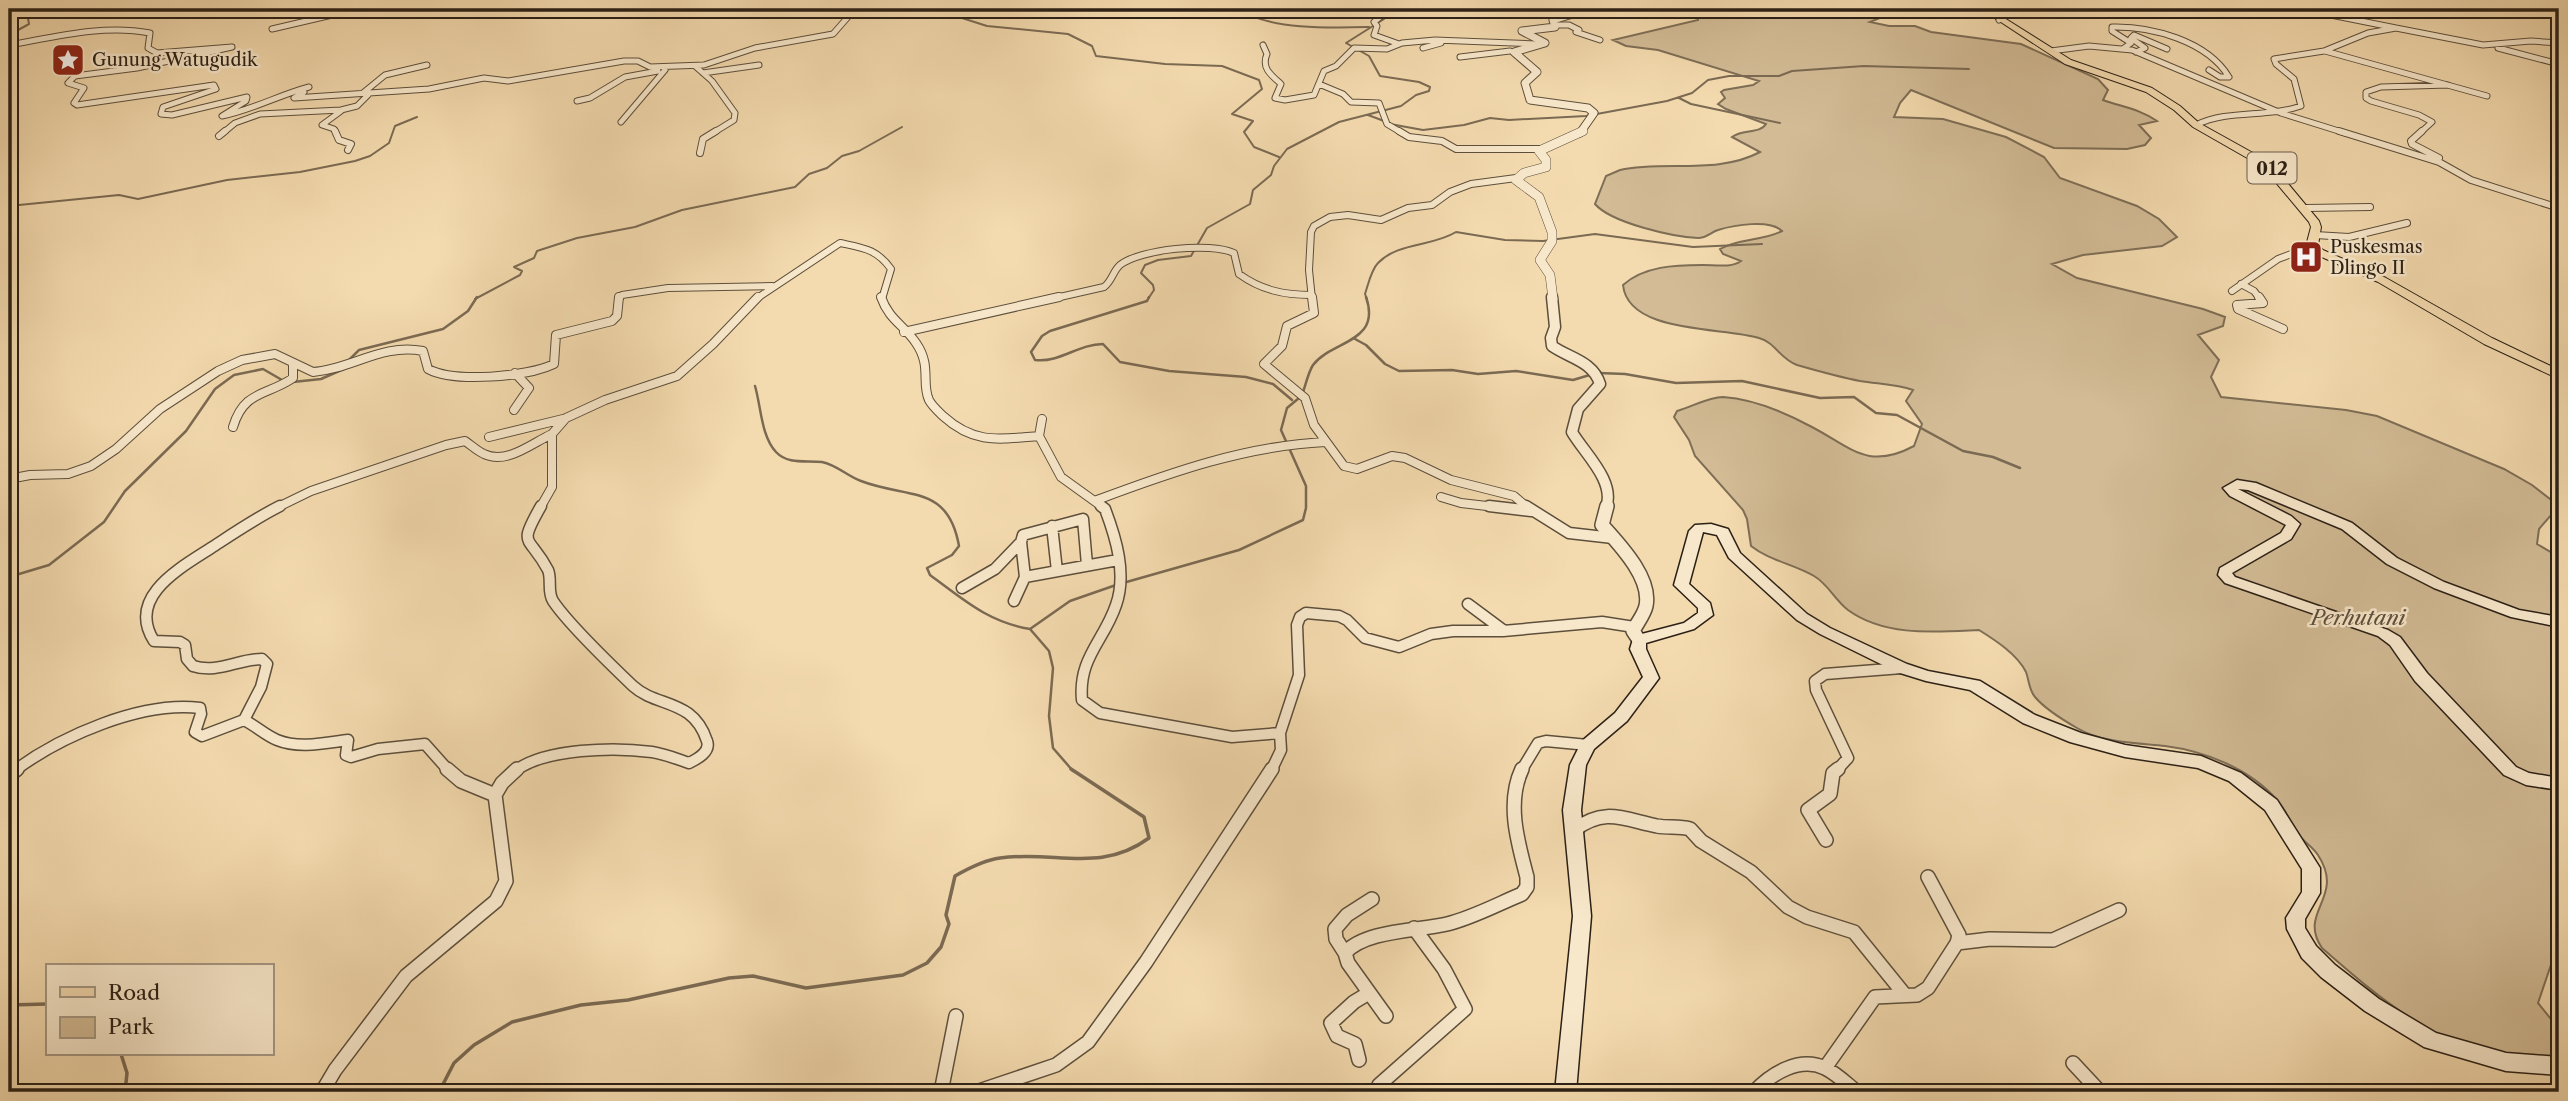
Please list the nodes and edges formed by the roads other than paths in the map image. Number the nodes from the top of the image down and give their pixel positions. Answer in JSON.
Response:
{"nodes":[{"id":1,"x":390,"y":9,"type":"edge"},
{"id":2,"x":855,"y":9,"type":"edge"},
{"id":3,"x":1365,"y":9,"type":"edge"},
{"id":4,"x":1577,"y":9,"type":"edge"},
{"id":5,"x":1985,"y":9,"type":"edge"},
{"id":6,"x":2017,"y":9,"type":"edge"},
{"id":7,"x":2222,"y":9,"type":"edge"},
{"id":8,"x":1999,"y":20,"type":"junction"},
{"id":9,"x":1556,"y":25,"type":"junction"},
{"id":10,"x":2396,"y":27,"type":"junction"},
{"id":11,"x":272,"y":29,"type":"dead end"},
{"id":12,"x":1443,"y":40,"type":"junction"},
{"id":13,"x":1600,"y":40,"type":"dead end"},
{"id":14,"x":2559,"y":43,"type":"edge"},
{"id":15,"x":1399,"y":44,"type":"junction"},
{"id":16,"x":1544,"y":44,"type":"junction"},
{"id":17,"x":9,"y":45,"type":"edge"},
{"id":18,"x":1263,"y":45,"type":"dead end"},
{"id":19,"x":2487,"y":45,"type":"junction"},
{"id":20,"x":1423,"y":48,"type":"dead end"},
{"id":21,"x":2124,"y":48,"type":"junction"},
{"id":22,"x":2166,"y":49,"type":"dead end"},
{"id":23,"x":2051,"y":51,"type":"junction"},
{"id":24,"x":2323,"y":51,"type":"junction"},
{"id":25,"x":1514,"y":52,"type":"junction"},
{"id":26,"x":2136,"y":52,"type":"junction"},
{"id":27,"x":1460,"y":57,"type":"dead end"},
{"id":28,"x":2559,"y":64,"type":"edge"},
{"id":29,"x":427,"y":65,"type":"dead end"},
{"id":30,"x":759,"y":65,"type":"dead end"},
{"id":31,"x":695,"y":66,"type":"junction"},
{"id":32,"x":667,"y":69,"type":"junction"},
{"id":33,"x":2209,"y":71,"type":"dead end"},
{"id":34,"x":703,"y":73,"type":"junction"},
{"id":35,"x":1319,"y":83,"type":"junction"},
{"id":36,"x":2448,"y":85,"type":"junction"},
{"id":37,"x":366,"y":94,"type":"junction"},
{"id":38,"x":2487,"y":96,"type":"dead end"},
{"id":39,"x":577,"y":101,"type":"dead end"},
{"id":40,"x":341,"y":110,"type":"junction"},
{"id":41,"x":2281,"y":113,"type":"junction"},
{"id":42,"x":621,"y":122,"type":"dead end"},
{"id":43,"x":2196,"y":125,"type":"junction"},
{"id":44,"x":219,"y":136,"type":"dead end"},
{"id":45,"x":1540,"y":149,"type":"junction"},
{"id":46,"x":348,"y":150,"type":"dead end"},
{"id":47,"x":700,"y":153,"type":"dead end"},
{"id":48,"x":2439,"y":162,"type":"junction"},
{"id":49,"x":1516,"y":178,"type":"junction"},
{"id":50,"x":2370,"y":207,"type":"dead end"},
{"id":51,"x":2306,"y":208,"type":"junction"},
{"id":52,"x":2559,"y":208,"type":"edge"},
{"id":53,"x":1380,"y":214,"type":"dead end"},
{"id":54,"x":1362,"y":217,"type":"junction"},
{"id":55,"x":2407,"y":223,"type":"dead end"},
{"id":56,"x":2313,"y":241,"type":"junction"},
{"id":57,"x":2241,"y":284,"type":"junction"},
{"id":58,"x":772,"y":285,"type":"junction"},
{"id":59,"x":2232,"y":291,"type":"dead end"},
{"id":60,"x":1311,"y":295,"type":"junction"},
{"id":61,"x":2283,"y":329,"type":"dead end"},
{"id":62,"x":904,"y":332,"type":"junction"},
{"id":63,"x":293,"y":365,"type":"junction"},
{"id":64,"x":515,"y":373,"type":"junction"},
{"id":65,"x":2559,"y":375,"type":"edge"},
{"id":66,"x":514,"y":410,"type":"dead end"},
{"id":67,"x":566,"y":418,"type":"junction"},
{"id":68,"x":1042,"y":419,"type":"dead end"},
{"id":69,"x":233,"y":427,"type":"dead end"},
{"id":70,"x":552,"y":434,"type":"junction"},
{"id":71,"x":1039,"y":436,"type":"junction"},
{"id":72,"x":489,"y":437,"type":"dead end"},
{"id":73,"x":1325,"y":442,"type":"junction"},
{"id":74,"x":9,"y":479,"type":"edge"},
{"id":75,"x":1440,"y":497,"type":"dead end"},
{"id":76,"x":1097,"y":500,"type":"junction"},
{"id":77,"x":1531,"y":510,"type":"junction"},
{"id":78,"x":1052,"y":526,"type":"junction"},
{"id":79,"x":1614,"y":538,"type":"junction"},
{"id":80,"x":1021,"y":542,"type":"junction"},
{"id":81,"x":1118,"y":560,"type":"junction"},
{"id":82,"x":1087,"y":565,"type":"junction"},
{"id":83,"x":1057,"y":571,"type":"junction"},
{"id":84,"x":1025,"y":577,"type":"junction"},
{"id":85,"x":962,"y":588,"type":"dead end"},
{"id":86,"x":1014,"y":601,"type":"dead end"},
{"id":87,"x":1468,"y":604,"type":"dead end"},
{"id":88,"x":2559,"y":622,"type":"edge"},
{"id":89,"x":1503,"y":631,"type":"junction"},
{"id":90,"x":1637,"y":633,"type":"junction"},
{"id":91,"x":1902,"y":668,"type":"junction"},
{"id":92,"x":244,"y":719,"type":"junction"},
{"id":93,"x":1280,"y":733,"type":"junction"},
{"id":94,"x":1588,"y":745,"type":"junction"},
{"id":95,"x":9,"y":775,"type":"edge"},
{"id":96,"x":2559,"y":784,"type":"edge"},
{"id":97,"x":495,"y":795,"type":"junction"},
{"id":98,"x":1574,"y":831,"type":"junction"},
{"id":99,"x":1826,"y":840,"type":"dead end"},
{"id":100,"x":1928,"y":877,"type":"dead end"},
{"id":101,"x":1372,"y":899,"type":"dead end"},
{"id":102,"x":2119,"y":910,"type":"dead end"},
{"id":103,"x":1414,"y":928,"type":"junction"},
{"id":104,"x":1957,"y":943,"type":"junction"},
{"id":105,"x":1345,"y":953,"type":"junction"},
{"id":106,"x":1369,"y":993,"type":"junction"},
{"id":107,"x":1905,"y":995,"type":"junction"},
{"id":108,"x":956,"y":1016,"type":"dead end"},
{"id":109,"x":1386,"y":1016,"type":"dead end"},
{"id":110,"x":1359,"y":1060,"type":"dead end"},
{"id":111,"x":2073,"y":1063,"type":"dead end"},
{"id":112,"x":2559,"y":1066,"type":"edge"},
{"id":113,"x":1825,"y":1068,"type":"junction"},
{"id":114,"x":322,"y":1092,"type":"edge"},
{"id":115,"x":940,"y":1092,"type":"edge"},
{"id":116,"x":976,"y":1092,"type":"edge"},
{"id":117,"x":1377,"y":1092,"type":"edge"},
{"id":118,"x":1565,"y":1092,"type":"edge"},
{"id":119,"x":1754,"y":1092,"type":"edge"},
{"id":120,"x":1857,"y":1092,"type":"edge"},
{"id":121,"x":2100,"y":1092,"type":"edge"}],
"edges":[{"from":1,"to":11,"type":"street"},
{"from":2,"to":31,"type":"street"},
{"from":3,"to":15,"type":"street"},
{"from":4,"to":9,"type":"street"},
{"from":5,"to":8,"type":"main road","number":"012"},
{"from":6,"to":8,"type":"street"},
{"from":7,"to":10,"type":"street"},
{"from":8,"to":23,"type":"main road","number":"012"},
{"from":9,"to":13,"type":"street"},
{"from":9,"to":16,"type":"street"},
{"from":10,"to":19,"type":"street"},
{"from":10,"to":24,"type":"street"},
{"from":12,"to":15,"type":"street"},
{"from":12,"to":16,"type":"street"},
{"from":12,"to":20,"type":"street"},
{"from":14,"to":19,"type":"street"},
{"from":15,"to":35,"type":"street"},
{"from":16,"to":25,"type":"street"},
{"from":17,"to":37,"type":"street"},
{"from":18,"to":35,"type":"street"},
{"from":19,"to":28,"type":"street"},
{"from":21,"to":23,"type":"street"},
{"from":21,"to":26,"type":"street"},
{"from":21,"to":33,"type":"street"},
{"from":22,"to":26,"type":"street"},
{"from":23,"to":43,"type":"main road","number":"012"},
{"from":24,"to":36,"type":"street"},
{"from":24,"to":41,"type":"street"},
{"from":25,"to":27,"type":"street"},
{"from":25,"to":45,"type":"street"},
{"from":26,"to":41,"type":"street"},
{"from":29,"to":37,"type":"street"},
{"from":30,"to":34,"type":"street"},
{"from":31,"to":32,"type":"street"},
{"from":31,"to":34,"type":"street"},
{"from":32,"to":37,"type":"street"},
{"from":32,"to":39,"type":"street"},
{"from":32,"to":42,"type":"street"},
{"from":34,"to":47,"type":"street"},
{"from":35,"to":45,"type":"street"},
{"from":36,"to":38,"type":"street"},
{"from":36,"to":48,"type":"street"},
{"from":37,"to":40,"type":"street"},
{"from":40,"to":44,"type":"street"},
{"from":40,"to":46,"type":"street"},
{"from":41,"to":43,"type":"street"},
{"from":41,"to":48,"type":"street"},
{"from":43,"to":51,"type":"main road","number":"012"},
{"from":45,"to":49,"type":"street"},
{"from":48,"to":52,"type":"street"},
{"from":49,"to":54,"type":"street"},
{"from":49,"to":79,"type":"street"},
{"from":50,"to":51,"type":"street"},
{"from":51,"to":56,"type":"main road","number":"012"},
{"from":53,"to":54,"type":"street"},
{"from":54,"to":60,"type":"street"},
{"from":55,"to":56,"type":"street"},
{"from":56,"to":57,"type":"street"},
{"from":56,"to":65,"type":"main road"},
{"from":57,"to":59,"type":"street"},
{"from":57,"to":61,"type":"street"},
{"from":58,"to":62,"type":"street"},
{"from":58,"to":64,"type":"street"},
{"from":58,"to":67,"type":"street"},
{"from":60,"to":62,"type":"street"},
{"from":60,"to":73,"type":"street"},
{"from":62,"to":71,"type":"street"},
{"from":63,"to":64,"type":"street"},
{"from":63,"to":69,"type":"street"},
{"from":63,"to":74,"type":"street"},
{"from":64,"to":66,"type":"street"},
{"from":67,"to":70,"type":"street"},
{"from":67,"to":72,"type":"street"},
{"from":68,"to":71,"type":"street"},
{"from":70,"to":92,"type":"street"},
{"from":70,"to":97,"type":"street"},
{"from":71,"to":76,"type":"street"},
{"from":73,"to":76,"type":"street"},
{"from":73,"to":77,"type":"street"},
{"from":75,"to":77,"type":"street"},
{"from":76,"to":81,"type":"street"},
{"from":77,"to":79,"type":"street"},
{"from":78,"to":80,"type":"street"},
{"from":78,"to":82,"type":"street"},
{"from":78,"to":83,"type":"street"},
{"from":79,"to":90,"type":"street"},
{"from":80,"to":84,"type":"street"},
{"from":80,"to":85,"type":"street"},
{"from":81,"to":82,"type":"street"},
{"from":81,"to":93,"type":"street"},
{"from":82,"to":83,"type":"street"},
{"from":83,"to":84,"type":"street"},
{"from":84,"to":86,"type":"street"},
{"from":87,"to":89,"type":"street"},
{"from":88,"to":96,"type":"main road"},
{"from":89,"to":90,"type":"street"},
{"from":89,"to":93,"type":"street"},
{"from":90,"to":91,"type":"main road"},
{"from":90,"to":94,"type":"main road"},
{"from":91,"to":99,"type":"street"},
{"from":91,"to":112,"type":"main road"},
{"from":92,"to":95,"type":"street"},
{"from":92,"to":97,"type":"street"},
{"from":93,"to":116,"type":"street"},
{"from":94,"to":98,"type":"main road"},
{"from":94,"to":103,"type":"street"},
{"from":97,"to":114,"type":"street"},
{"from":98,"to":107,"type":"street"},
{"from":98,"to":118,"type":"main road"},
{"from":100,"to":104,"type":"street"},
{"from":101,"to":105,"type":"street"},
{"from":102,"to":104,"type":"street"},
{"from":103,"to":105,"type":"street"},
{"from":103,"to":117,"type":"street"},
{"from":104,"to":107,"type":"street"},
{"from":105,"to":106,"type":"street"},
{"from":106,"to":109,"type":"street"},
{"from":106,"to":110,"type":"street"},
{"from":107,"to":113,"type":"street"},
{"from":108,"to":115,"type":"street"},
{"from":111,"to":121,"type":"street"},
{"from":113,"to":119,"type":"street"},
{"from":113,"to":120,"type":"street"}]}
